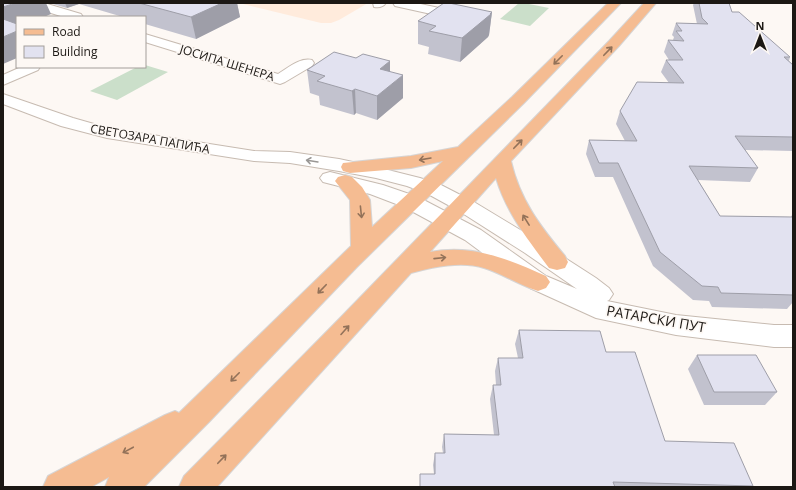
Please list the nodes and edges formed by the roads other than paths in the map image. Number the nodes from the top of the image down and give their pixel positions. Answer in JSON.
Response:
{"nodes":[{"id":1,"x":32,"y":3,"type":"edge"},
{"id":2,"x":400,"y":3,"type":"edge"},
{"id":3,"x":615,"y":3,"type":"edge"},
{"id":4,"x":650,"y":3,"type":"edge"},
{"id":5,"x":74,"y":16,"type":"edge"},
{"id":6,"x":474,"y":20,"type":"edge"},
{"id":7,"x":146,"y":38,"type":"edge"},
{"id":8,"x":307,"y":63,"type":"dead end"},
{"id":9,"x":31,"y":68,"type":"edge"},
{"id":10,"x":3,"y":80,"type":"edge"},
{"id":11,"x":3,"y":98,"type":"edge"},
{"id":12,"x":463,"y":151,"type":"junction"},
{"id":13,"x":502,"y":161,"type":"junction"},
{"id":14,"x":347,"y":174,"type":"junction"},
{"id":15,"x":427,"y":187,"type":"junction"},
{"id":16,"x":411,"y":202,"type":"junction"},
{"id":17,"x":463,"y":204,"type":"junction"},
{"id":18,"x":446,"y":220,"type":"junction"},
{"id":19,"x":362,"y":249,"type":"junction"},
{"id":20,"x":557,"y":262,"type":"junction"},
{"id":21,"x":402,"y":268,"type":"junction"},
{"id":22,"x":538,"y":282,"type":"junction"},
{"id":23,"x":601,"y":294,"type":"dead end"},
{"id":24,"x":793,"y":336,"type":"edge"},
{"id":25,"x":200,"y":413,"type":"junction"},
{"id":26,"x":58,"y":487,"type":"edge"},
{"id":27,"x":121,"y":487,"type":"edge"},
{"id":28,"x":194,"y":487,"type":"edge"}],
"edges":[{"from":1,"to":5,"type":"street"},
{"from":2,"to":6,"type":"street"},
{"from":3,"to":12,"type":"main road","one_way":true},
{"from":13,"to":4,"type":"main road","one_way":true},
{"from":7,"to":8,"type":"street","name":"ЈОСИПА ШЕНЕРА"},
{"from":9,"to":10,"type":"street"},
{"from":11,"to":14,"type":"street","name":"СВЕТОЗАРА ПАПИЋА"},
{"from":12,"to":14,"type":"main road","one_way":true},
{"from":12,"to":15,"type":"main road"},
{"from":13,"to":17,"type":"main road"},
{"from":20,"to":13,"type":"main road","one_way":true},
{"from":14,"to":15,"type":"street","name":"СВЕТОЗАРА ПАПИЋА"},
{"from":14,"to":16,"type":"street","name":"СВЕТОЗАРА ПАПИЋА"},
{"from":14,"to":19,"type":"main road","one_way":true},
{"from":15,"to":16,"type":"main road"},
{"from":15,"to":17,"type":"street","name":"СВЕТОЗАРА ПАПИЋА"},
{"from":16,"to":18,"type":"street","name":"СВЕТОЗАРА ПАПИЋА"},
{"from":16,"to":19,"type":"main road"},
{"from":17,"to":18,"type":"main road"},
{"from":17,"to":20,"type":"street","name":"РАТАРСКИ ПУТ"},
{"from":18,"to":21,"type":"main road"},
{"from":18,"to":22,"type":"street","name":"РАТАРСКИ ПУТ"},
{"from":19,"to":25,"type":"main road","one_way":true},
{"from":20,"to":23,"type":"street","name":"РАТАРСКИ ПУТ"},
{"from":21,"to":22,"type":"main road","one_way":true},
{"from":28,"to":21,"type":"main road","one_way":true},
{"from":22,"to":24,"type":"street","name":"РАТАРСКИ ПУТ"},
{"from":25,"to":26,"type":"main road","one_way":true},
{"from":25,"to":27,"type":"main road"}]}
